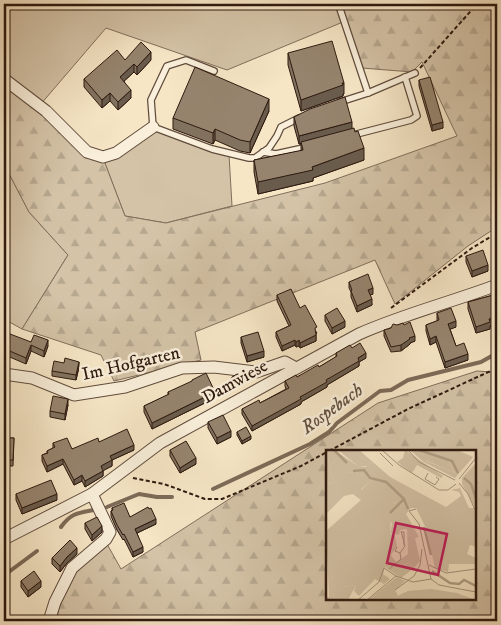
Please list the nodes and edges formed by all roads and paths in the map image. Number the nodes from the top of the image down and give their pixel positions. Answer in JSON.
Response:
{"nodes":[{"id":1,"x":478,"y":4,"type":"edge"},
{"id":2,"x":339,"y":6,"type":"dead end"},
{"id":3,"x":214,"y":71,"type":"dead end"},
{"id":4,"x":415,"y":73,"type":"joint"},
{"id":5,"x":405,"y":77,"type":"junction"},
{"id":6,"x":4,"y":79,"type":"edge"},
{"id":7,"x":368,"y":93,"type":"junction"},
{"id":8,"x":334,"y":104,"type":"edge"},
{"id":9,"x":308,"y":113,"type":"edge"},
{"id":10,"x":153,"y":127,"type":"junction"},
{"id":11,"x":350,"y":136,"type":"edge"},
{"id":12,"x":314,"y":145,"type":"edge"},
{"id":13,"x":263,"y":152,"type":"junction"},
{"id":14,"x":497,"y":233,"type":"edge"},
{"id":15,"x":497,"y":285,"type":"edge"},
{"id":16,"x":391,"y":308,"type":"dead end"},
{"id":17,"x":296,"y":368,"type":"junction"},
{"id":18,"x":497,"y":368,"type":"edge"},
{"id":19,"x":4,"y":374,"type":"edge"},
{"id":20,"x":332,"y":450,"type":"edge"},
{"id":21,"x":326,"y":453,"type":"edge"},
{"id":22,"x":117,"y":476,"type":"junction"},
{"id":23,"x":92,"y":494,"type":"junction"},
{"id":24,"x":4,"y":539,"type":"edge"},
{"id":25,"x":49,"y":621,"type":"edge"}],
"edges":[{"from":1,"to":4,"type":"path"},
{"from":2,"to":7,"type":"lane"},
{"from":3,"to":10,"type":"lane"},
{"from":4,"to":5,"type":"lane"},
{"from":5,"to":7,"type":"lane"},
{"from":5,"to":11,"type":"lane"},
{"from":6,"to":10,"type":"street"},
{"from":7,"to":8,"type":"lane"},
{"from":9,"to":13,"type":"lane"},
{"from":10,"to":13,"type":"lane"},
{"from":12,"to":13,"type":"lane"},
{"from":14,"to":16,"type":"path"},
{"from":15,"to":17,"type":"street","name":"Damwiese"},
{"from":17,"to":19,"type":"street","name":"Im Hofgarten"},
{"from":17,"to":22,"type":"street","name":"Damwiese"},
{"from":18,"to":20,"type":"path"},
{"from":21,"to":22,"type":"path"},
{"from":22,"to":23,"type":"street","name":"Damwiese"},
{"from":23,"to":24,"type":"street","name":"Damwiese"},
{"from":23,"to":25,"type":"street"}]}
